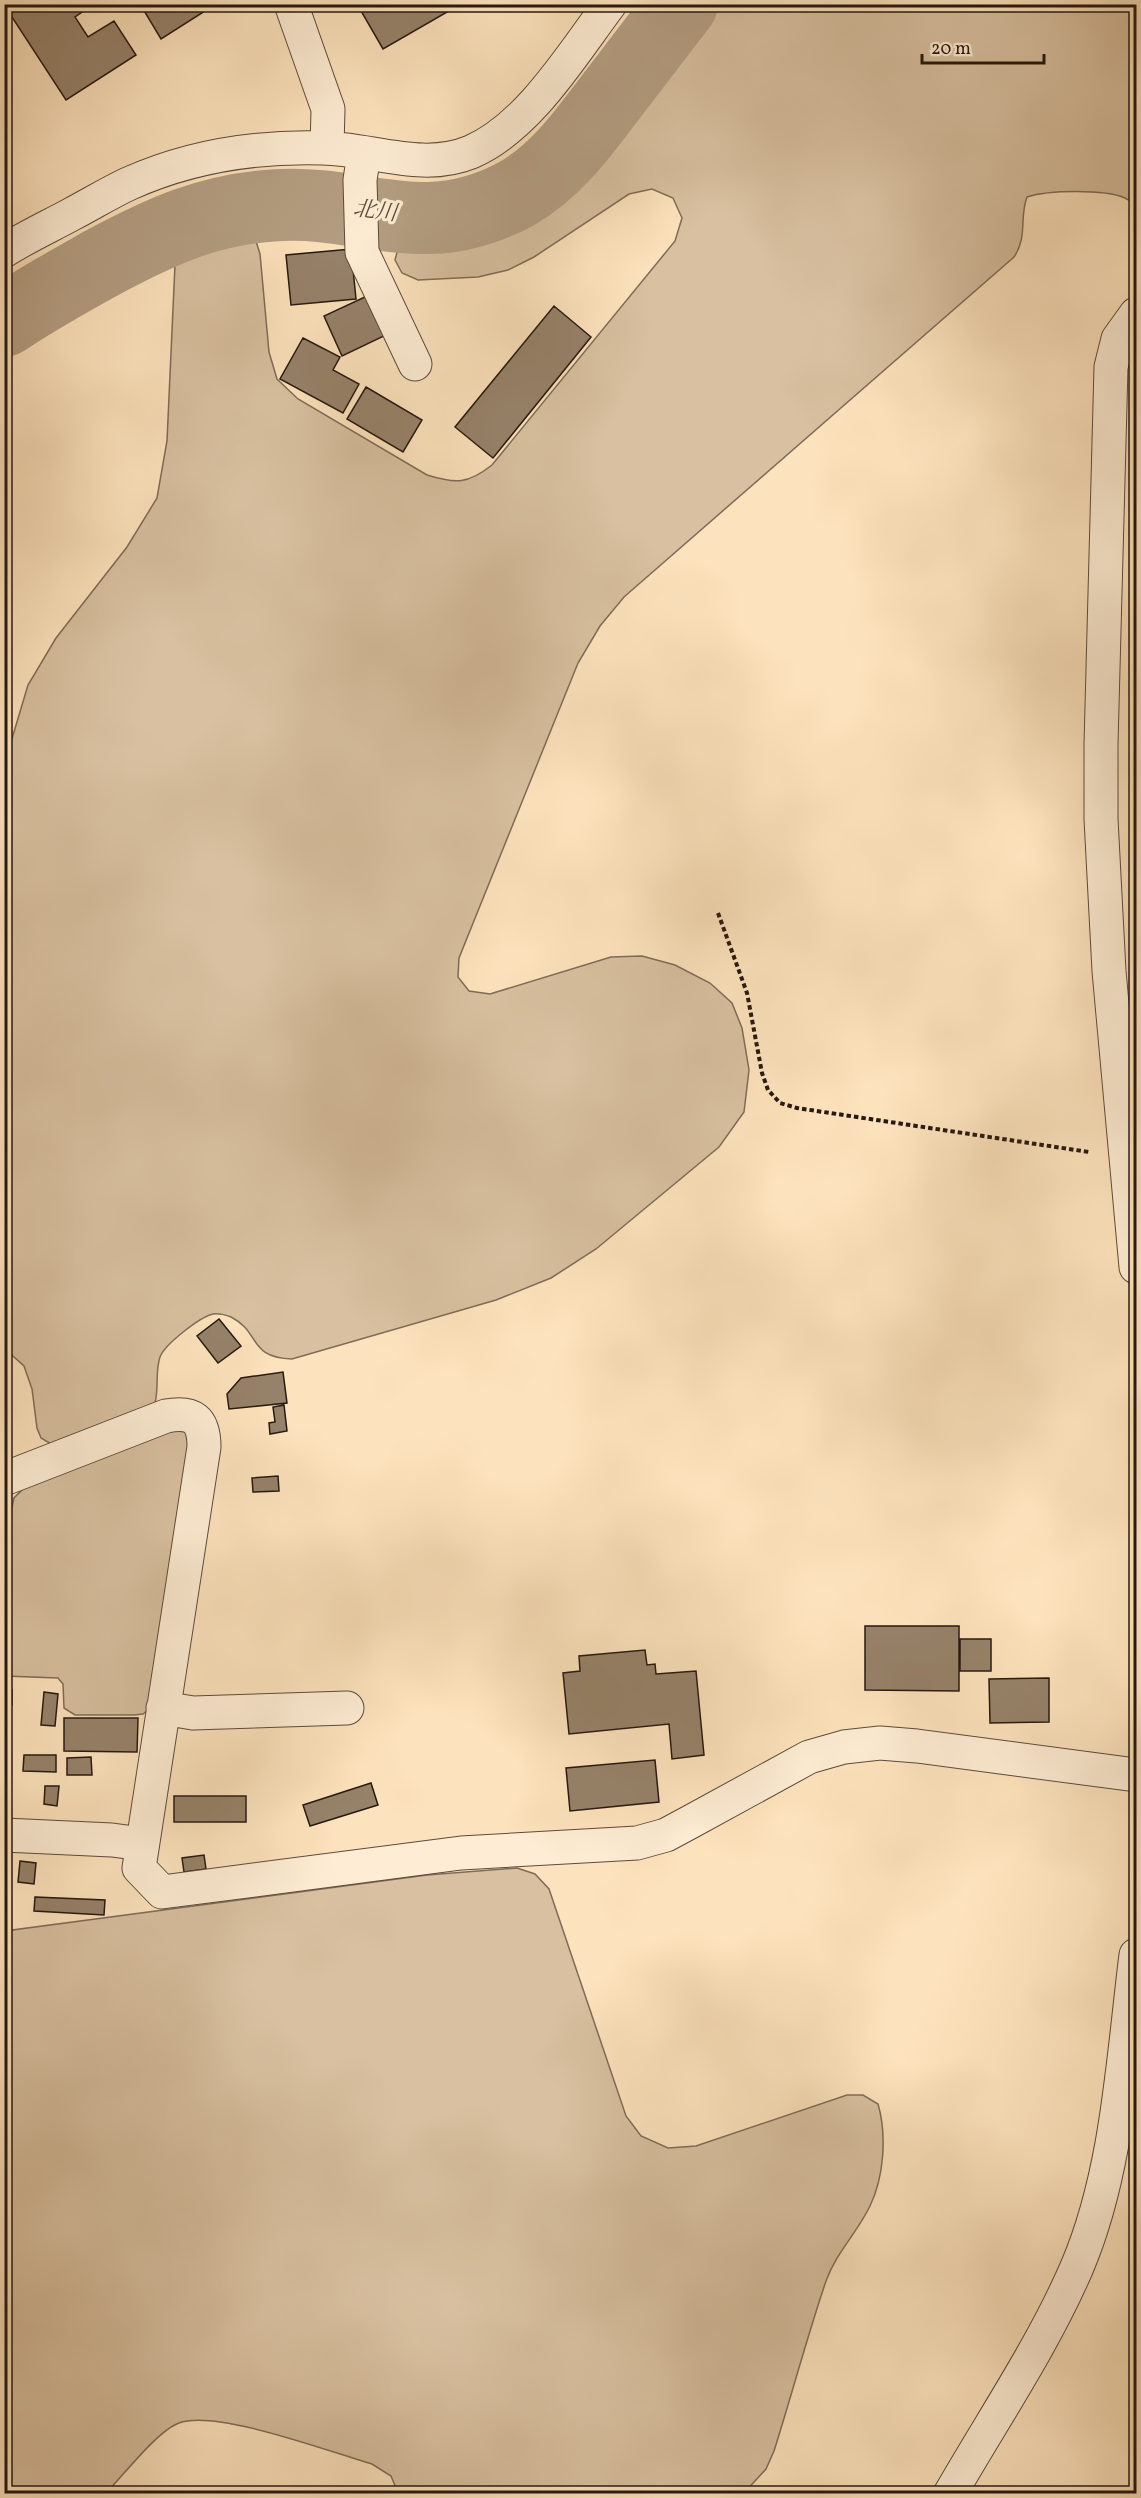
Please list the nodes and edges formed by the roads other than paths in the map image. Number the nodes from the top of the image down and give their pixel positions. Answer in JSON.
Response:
{"nodes":[{"id":1,"x":291,"y":4,"type":"edge"},
{"id":2,"x":610,"y":4,"type":"edge"},
{"id":3,"x":327,"y":148,"type":"junction"},
{"id":4,"x":362,"y":167,"type":"junction"},
{"id":5,"x":4,"y":252,"type":"edge"},
{"id":6,"x":1137,"y":314,"type":"edge"},
{"id":7,"x":415,"y":364,"type":"dead end"},
{"id":8,"x":1137,"y":1267,"type":"edge"},
{"id":9,"x":4,"y":1479,"type":"edge"},
{"id":10,"x":163,"y":1708,"type":"junction"},
{"id":11,"x":347,"y":1708,"type":"dead end"},
{"id":12,"x":1137,"y":1774,"type":"edge"},
{"id":13,"x":4,"y":1835,"type":"edge"},
{"id":14,"x":142,"y":1844,"type":"junction"},
{"id":15,"x":1137,"y":1954,"type":"edge"},
{"id":16,"x":950,"y":2493,"type":"edge"}],
"edges":[{"from":1,"to":3,"type":"street"},
{"from":2,"to":4,"type":"street"},
{"from":3,"to":4,"type":"street"},
{"from":3,"to":5,"type":"street"},
{"from":4,"to":7,"type":"street"},
{"from":6,"to":8,"type":"street"},
{"from":9,"to":10,"type":"street"},
{"from":10,"to":11,"type":"street"},
{"from":10,"to":14,"type":"street"},
{"from":12,"to":14,"type":"street"},
{"from":13,"to":14,"type":"street"},
{"from":15,"to":16,"type":"street"}]}
